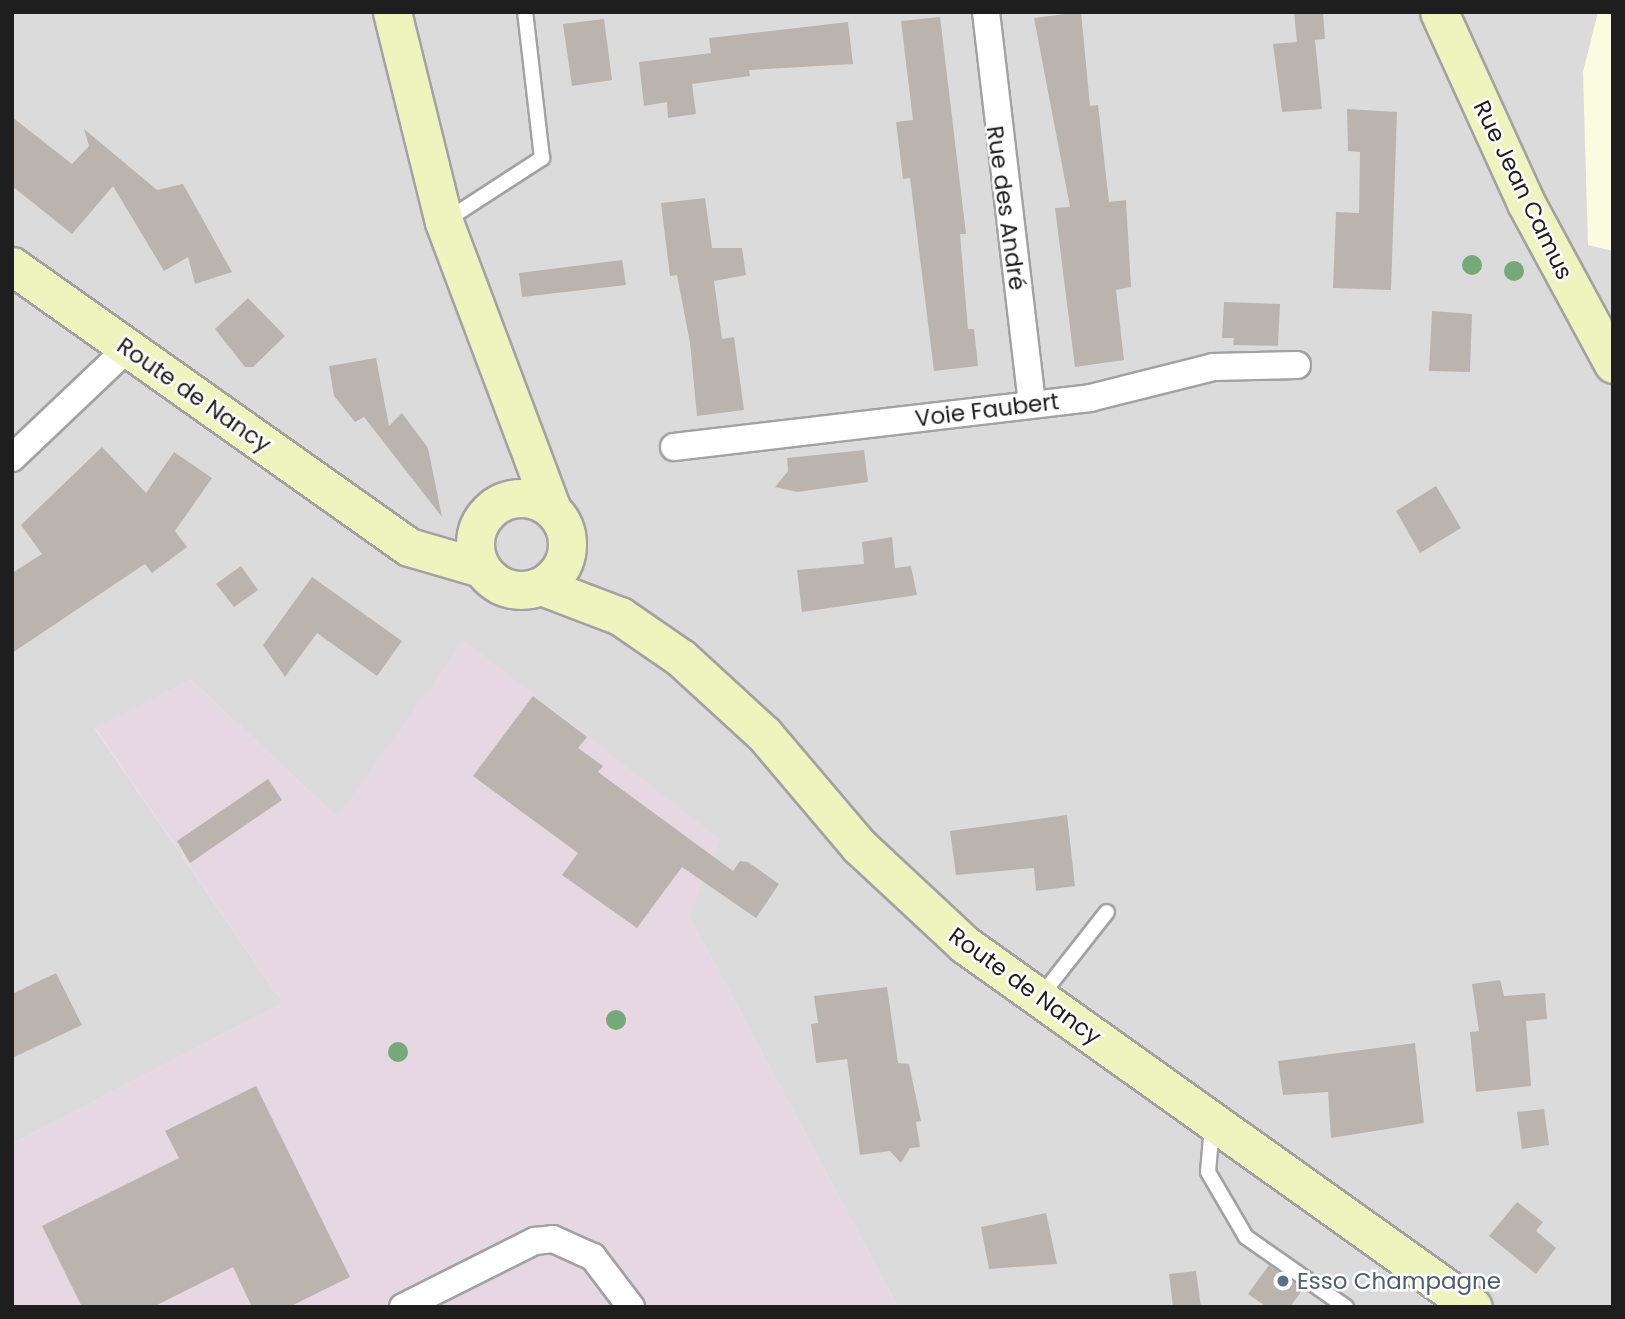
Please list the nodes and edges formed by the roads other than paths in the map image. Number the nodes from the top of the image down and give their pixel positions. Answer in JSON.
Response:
{"nodes":[{"id":1,"x":391,"y":12,"type":"edge"},
{"id":2,"x":525,"y":12,"type":"edge"},
{"id":3,"x":986,"y":12,"type":"edge"},
{"id":4,"x":1440,"y":12,"type":"edge"},
{"id":5,"x":444,"y":222,"type":"junction"},
{"id":6,"x":12,"y":266,"type":"edge"},
{"id":7,"x":128,"y":348,"type":"junction"},
{"id":8,"x":1297,"y":365,"type":"dead end"},
{"id":9,"x":1613,"y":365,"type":"edge"},
{"id":10,"x":516,"y":402,"type":"junction"},
{"id":11,"x":1032,"y":403,"type":"junction"},
{"id":12,"x":674,"y":447,"type":"dead end"},
{"id":13,"x":12,"y":458,"type":"edge"},
{"id":14,"x":552,"y":509,"type":"junction"},
{"id":15,"x":491,"y":511,"type":"junction"},
{"id":16,"x":375,"y":524,"type":"junction"},
{"id":17,"x":567,"y":551,"type":"junction"},
{"id":18,"x":481,"y":568,"type":"junction"},
{"id":19,"x":541,"y":586,"type":"junction"},
{"id":20,"x":620,"y":616,"type":"junction"},
{"id":21,"x":1107,"y":912,"type":"dead end"},
{"id":22,"x":1039,"y":999,"type":"junction"},
{"id":23,"x":1212,"y":1121,"type":"junction"},
{"id":24,"x":1454,"y":1303,"type":"edge"},
{"id":25,"x":403,"y":1307,"type":"edge"},
{"id":26,"x":631,"y":1307,"type":"edge"},
{"id":27,"x":1346,"y":1307,"type":"edge"}],
"edges":[{"from":1,"to":5,"type":"main road"},
{"from":2,"to":5,"type":"lane"},
{"from":3,"to":11,"type":"street","name":"Rue des André"},
{"from":4,"to":9,"type":"main road","name":"Rue Jean Camus"},
{"from":5,"to":10,"type":"main road"},
{"from":6,"to":7,"type":"main road","name":"Route de Nancy"},
{"from":7,"to":13,"type":"street"},
{"from":7,"to":16,"type":"main road","name":"Route de Nancy"},
{"from":8,"to":11,"type":"street","name":"Voie Faubert"},
{"from":10,"to":14,"type":"main road"},
{"from":10,"to":15,"type":"main road"},
{"from":11,"to":12,"type":"street","name":"Voie Faubert"},
{"from":14,"to":15,"type":"main road"},
{"from":14,"to":17,"type":"main road"},
{"from":15,"to":16,"type":"main road","name":"Route de Nancy"},
{"from":15,"to":18,"type":"main road"},
{"from":16,"to":18,"type":"main road","name":"Route de Nancy"},
{"from":17,"to":19,"type":"main road"},
{"from":17,"to":20,"type":"main road","name":"Route de Nancy"},
{"from":18,"to":19,"type":"main road"},
{"from":19,"to":20,"type":"main road","name":"Route de Nancy"},
{"from":20,"to":22,"type":"main road","name":"Route de Nancy"},
{"from":21,"to":22,"type":"lane"},
{"from":22,"to":23,"type":"main road","name":"Route de Nancy"},
{"from":23,"to":24,"type":"main road","name":"Route de Nancy"},
{"from":23,"to":27,"type":"lane"},
{"from":25,"to":26,"type":"street"}]}
